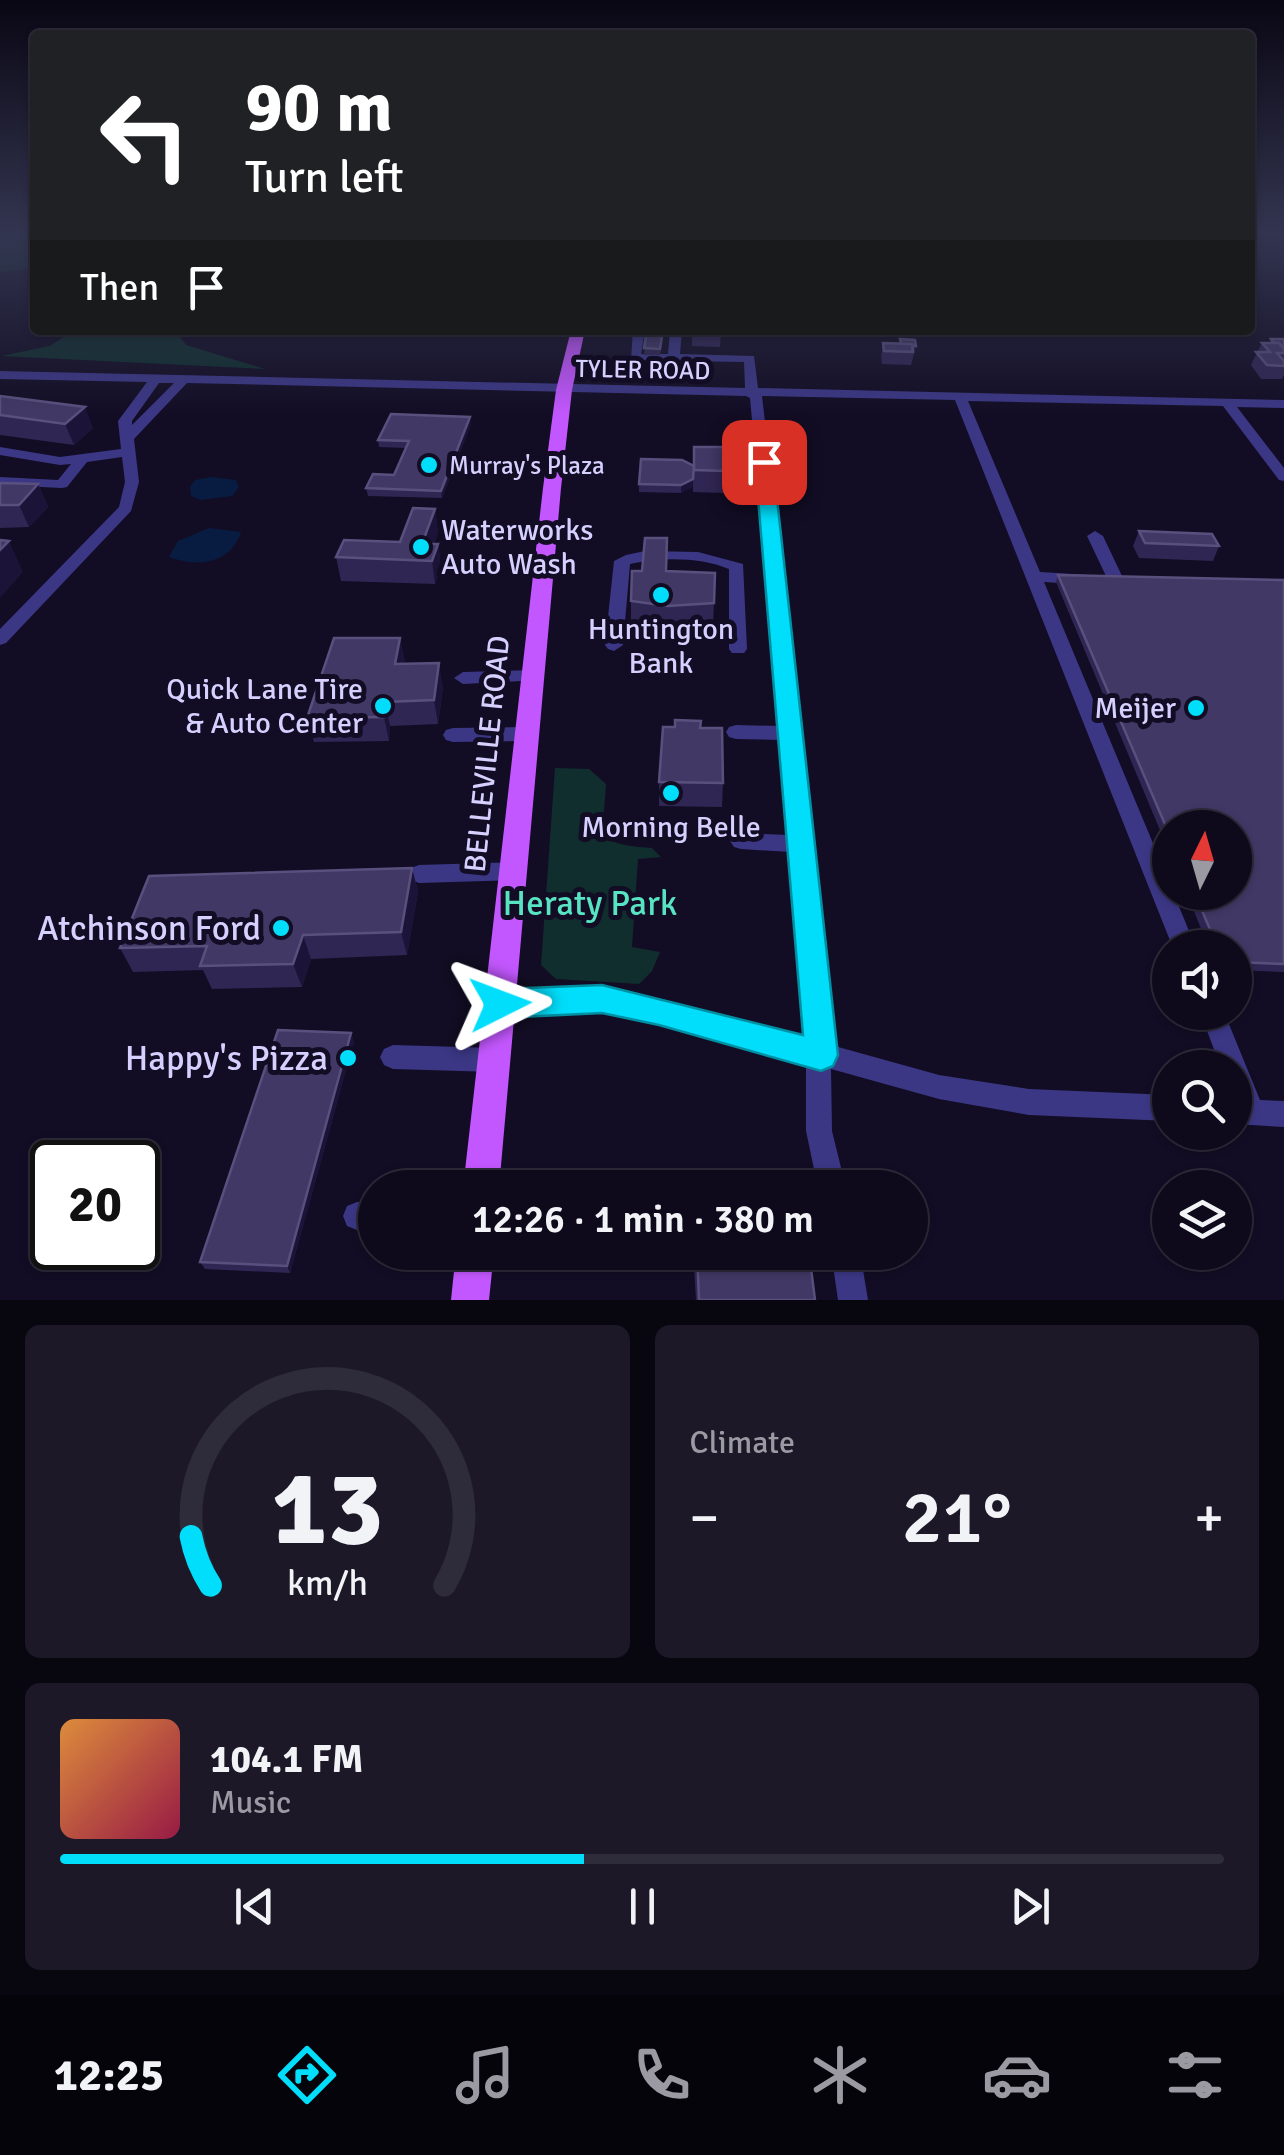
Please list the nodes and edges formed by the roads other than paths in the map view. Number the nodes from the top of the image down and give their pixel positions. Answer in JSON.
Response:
{"nodes":[{"id":1,"x":577,"y":335,"type":"edge"},
{"id":2,"x":638,"y":335,"type":"edge"},
{"id":3,"x":676,"y":335,"type":"edge"},
{"id":4,"x":674,"y":358,"type":"junction"},
{"id":5,"x":0,"y":375,"type":"edge"},
{"id":6,"x":155,"y":380,"type":"junction"},
{"id":7,"x":183,"y":380,"type":"junction"},
{"id":8,"x":564,"y":390,"type":"junction"},
{"id":9,"x":754,"y":395,"type":"junction"},
{"id":10,"x":961,"y":399,"type":"junction"},
{"id":11,"x":1228,"y":404,"type":"junction"},
{"id":12,"x":1284,"y":404,"type":"edge"},
{"id":13,"x":129,"y":444,"type":"junction"},
{"id":14,"x":0,"y":451,"type":"edge"},
{"id":15,"x":82,"y":460,"type":"junction"},
{"id":16,"x":1284,"y":477,"type":"edge"},
{"id":17,"x":0,"y":481,"type":"edge"},
{"id":18,"x":1095,"y":536,"type":"dead end"},
{"id":19,"x":1034,"y":578,"type":"junction"},
{"id":20,"x":3,"y":632,"type":"edge"},
{"id":21,"x":614,"y":645,"type":"dead end"},
{"id":22,"x":738,"y":649,"type":"dead end"},
{"id":23,"x":533,"y":676,"type":"junction"},
{"id":24,"x":463,"y":678,"type":"dead end"},
{"id":25,"x":736,"y":732,"type":"dead end"},
{"id":26,"x":792,"y":733,"type":"junction"},
{"id":27,"x":453,"y":734,"type":"dead end"},
{"id":28,"x":526,"y":734,"type":"junction"},
{"id":29,"x":741,"y":841,"type":"dead end"},
{"id":30,"x":803,"y":844,"type":"junction"},
{"id":31,"x":514,"y":871,"type":"junction"},
{"id":32,"x":419,"y":874,"type":"dead end"},
{"id":33,"x":1178,"y":930,"type":"edge"},
{"id":34,"x":500,"y":1004,"type":"junction"},
{"id":35,"x":821,"y":1055,"type":"junction"},
{"id":36,"x":393,"y":1056,"type":"dead end"},
{"id":37,"x":494,"y":1060,"type":"junction"},
{"id":38,"x":1152,"y":1107,"type":"edge"},
{"id":39,"x":1252,"y":1112,"type":"edge"},
{"id":40,"x":1284,"y":1114,"type":"edge"},
{"id":41,"x":484,"y":1170,"type":"edge"},
{"id":42,"x":828,"y":1170,"type":"edge"},
{"id":43,"x":473,"y":1270,"type":"edge"},
{"id":44,"x":847,"y":1270,"type":"edge"},
{"id":45,"x":470,"y":1300,"type":"edge"},
{"id":46,"x":853,"y":1300,"type":"edge"}],
"edges":[{"from":1,"to":8,"type":"main road","name":"BELLEVILLE ROAD"},
{"from":2,"to":4,"type":"street"},
{"from":3,"to":4,"type":"street"},
{"from":4,"to":9,"type":"street"},
{"from":5,"to":6,"type":"street","name":"TYLER ROAD"},
{"from":6,"to":7,"type":"street","name":"TYLER ROAD"},
{"from":6,"to":13,"type":"street"},
{"from":7,"to":8,"type":"street","name":"TYLER ROAD"},
{"from":7,"to":13,"type":"street"},
{"from":8,"to":9,"type":"street","name":"TYLER ROAD"},
{"from":8,"to":23,"type":"main road","name":"BELLEVILLE ROAD"},
{"from":9,"to":10,"type":"street","name":"TYLER ROAD"},
{"from":9,"to":26,"type":"street"},
{"from":10,"to":11,"type":"street","name":"TYLER ROAD"},
{"from":10,"to":19,"type":"street"},
{"from":11,"to":12,"type":"street","name":"TYLER ROAD"},
{"from":11,"to":16,"type":"street"},
{"from":13,"to":15,"type":"street"},
{"from":13,"to":20,"type":"street"},
{"from":14,"to":15,"type":"street"},
{"from":15,"to":17,"type":"street"},
{"from":18,"to":19,"type":"street"},
{"from":19,"to":33,"type":"street"},
{"from":21,"to":22,"type":"street"},
{"from":23,"to":24,"type":"street"},
{"from":23,"to":28,"type":"main road","name":"BELLEVILLE ROAD"},
{"from":25,"to":26,"type":"street"},
{"from":26,"to":30,"type":"street"},
{"from":27,"to":28,"type":"street"},
{"from":28,"to":31,"type":"main road","name":"BELLEVILLE ROAD"},
{"from":29,"to":30,"type":"street"},
{"from":30,"to":35,"type":"street"},
{"from":31,"to":32,"type":"street"},
{"from":31,"to":34,"type":"main road","name":"BELLEVILLE ROAD"},
{"from":34,"to":35,"type":"street"},
{"from":34,"to":37,"type":"main road","name":"BELLEVILLE ROAD"},
{"from":35,"to":38,"type":"street"},
{"from":35,"to":42,"type":"street"},
{"from":36,"to":37,"type":"street"},
{"from":37,"to":41,"type":"main road","name":"BELLEVILLE ROAD"},
{"from":39,"to":40,"type":"street"},
{"from":43,"to":45,"type":"main road"},
{"from":44,"to":46,"type":"street"}]}
